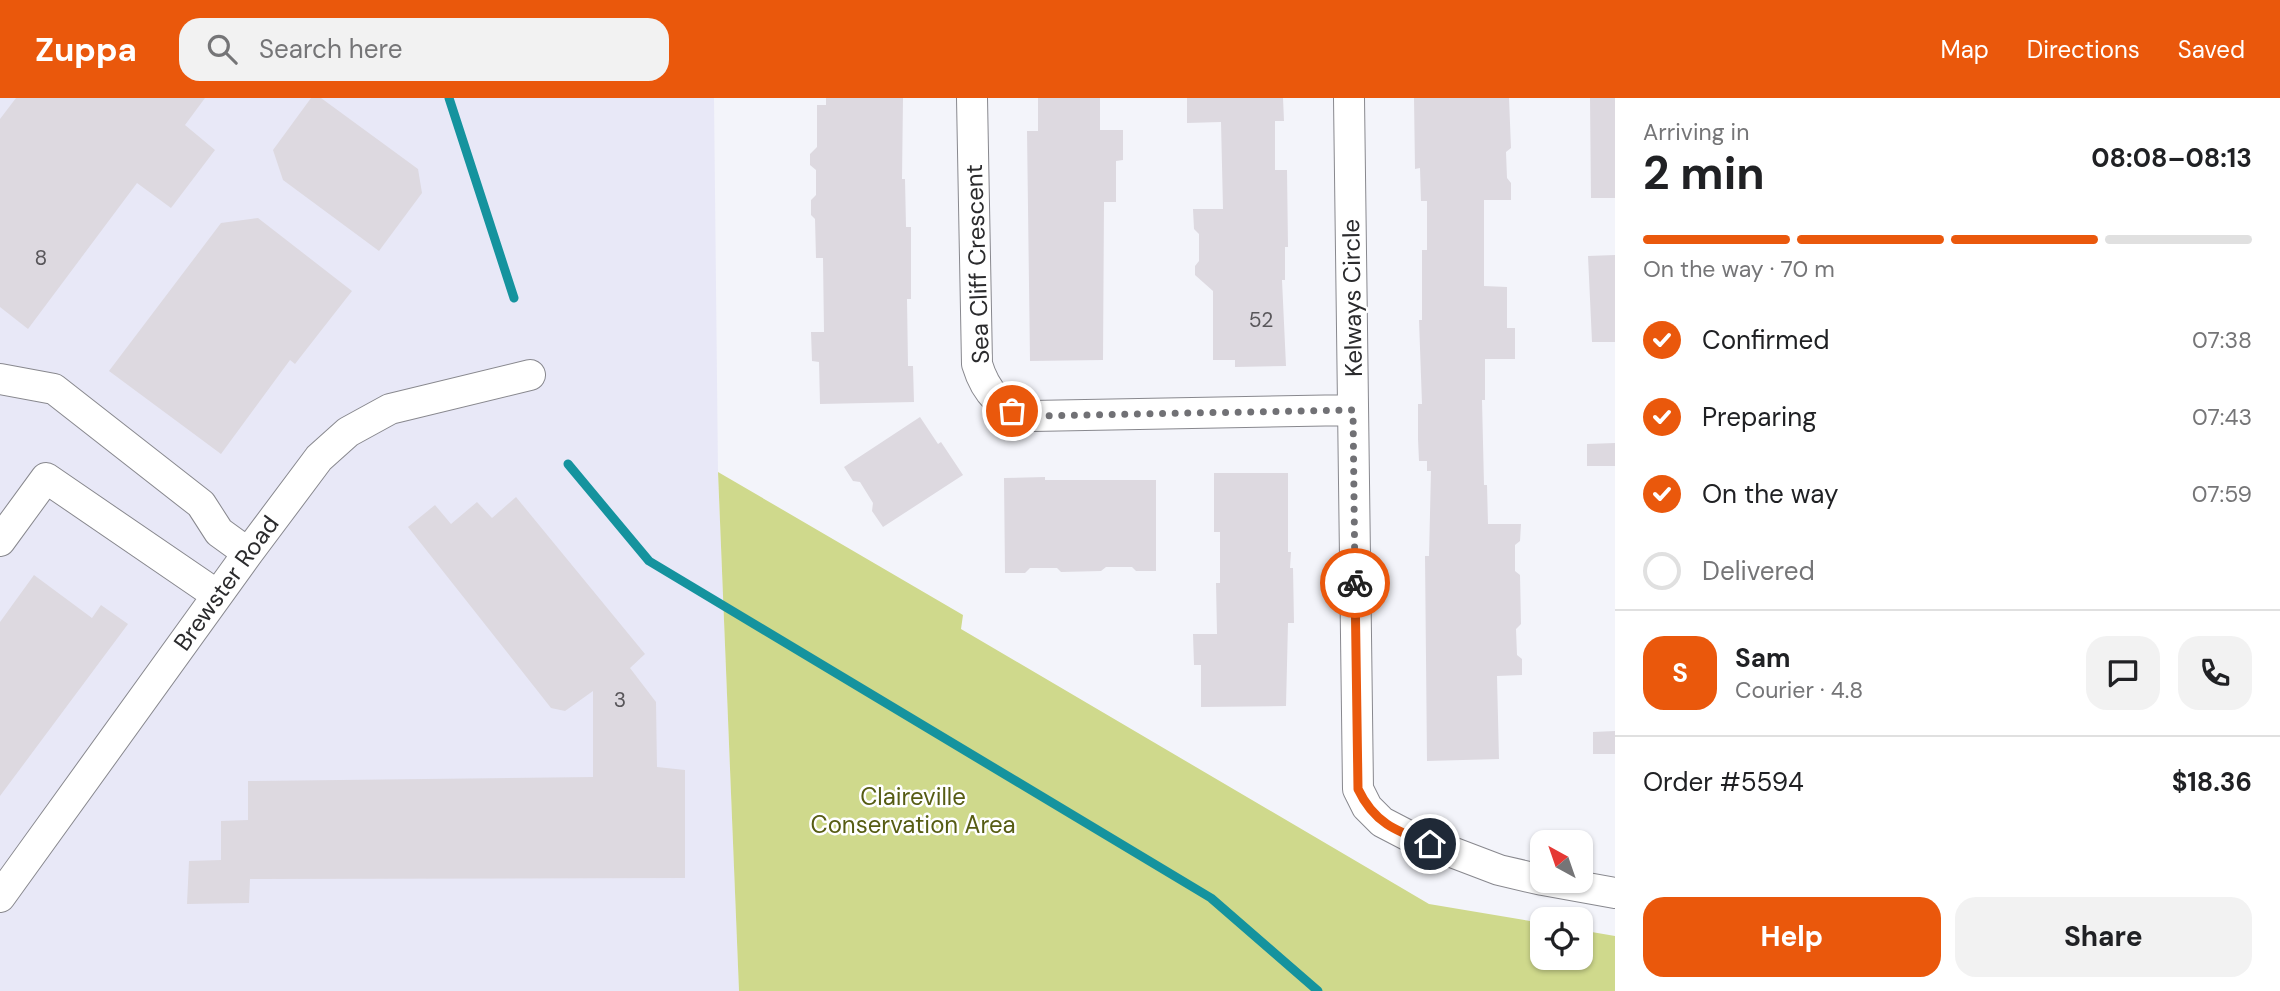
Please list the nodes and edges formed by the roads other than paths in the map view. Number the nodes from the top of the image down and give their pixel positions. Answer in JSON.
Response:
{"nodes":[{"id":1,"x":972,"y":98,"type":"edge"},
{"id":2,"x":1349,"y":98,"type":"edge"},
{"id":3,"x":530,"y":375,"type":"dead end"},
{"id":4,"x":0,"y":379,"type":"edge"},
{"id":5,"x":1353,"y":410,"type":"junction"},
{"id":6,"x":0,"y":541,"type":"edge"},
{"id":7,"x":247,"y":552,"type":"junction"},
{"id":8,"x":217,"y":595,"type":"junction"},
{"id":9,"x":1530,"y":877,"type":"edge"},
{"id":10,"x":1593,"y":889,"type":"edge"},
{"id":11,"x":1615,"y":893,"type":"edge"},
{"id":12,"x":0,"y":897,"type":"edge"}],
"edges":[{"from":1,"to":5,"type":"street","name":"Sea Cliff Crescent"},
{"from":2,"to":5,"type":"street","name":"Kelways Circle"},
{"from":3,"to":7,"type":"street","name":"Brewster Road"},
{"from":4,"to":7,"type":"street"},
{"from":5,"to":9,"type":"street","name":"Kelways Circle"},
{"from":6,"to":8,"type":"street"},
{"from":7,"to":8,"type":"street","name":"Brewster Road"},
{"from":8,"to":12,"type":"street","name":"Brewster Road"},
{"from":10,"to":11,"type":"street","name":"Kelways Circle"}]}
